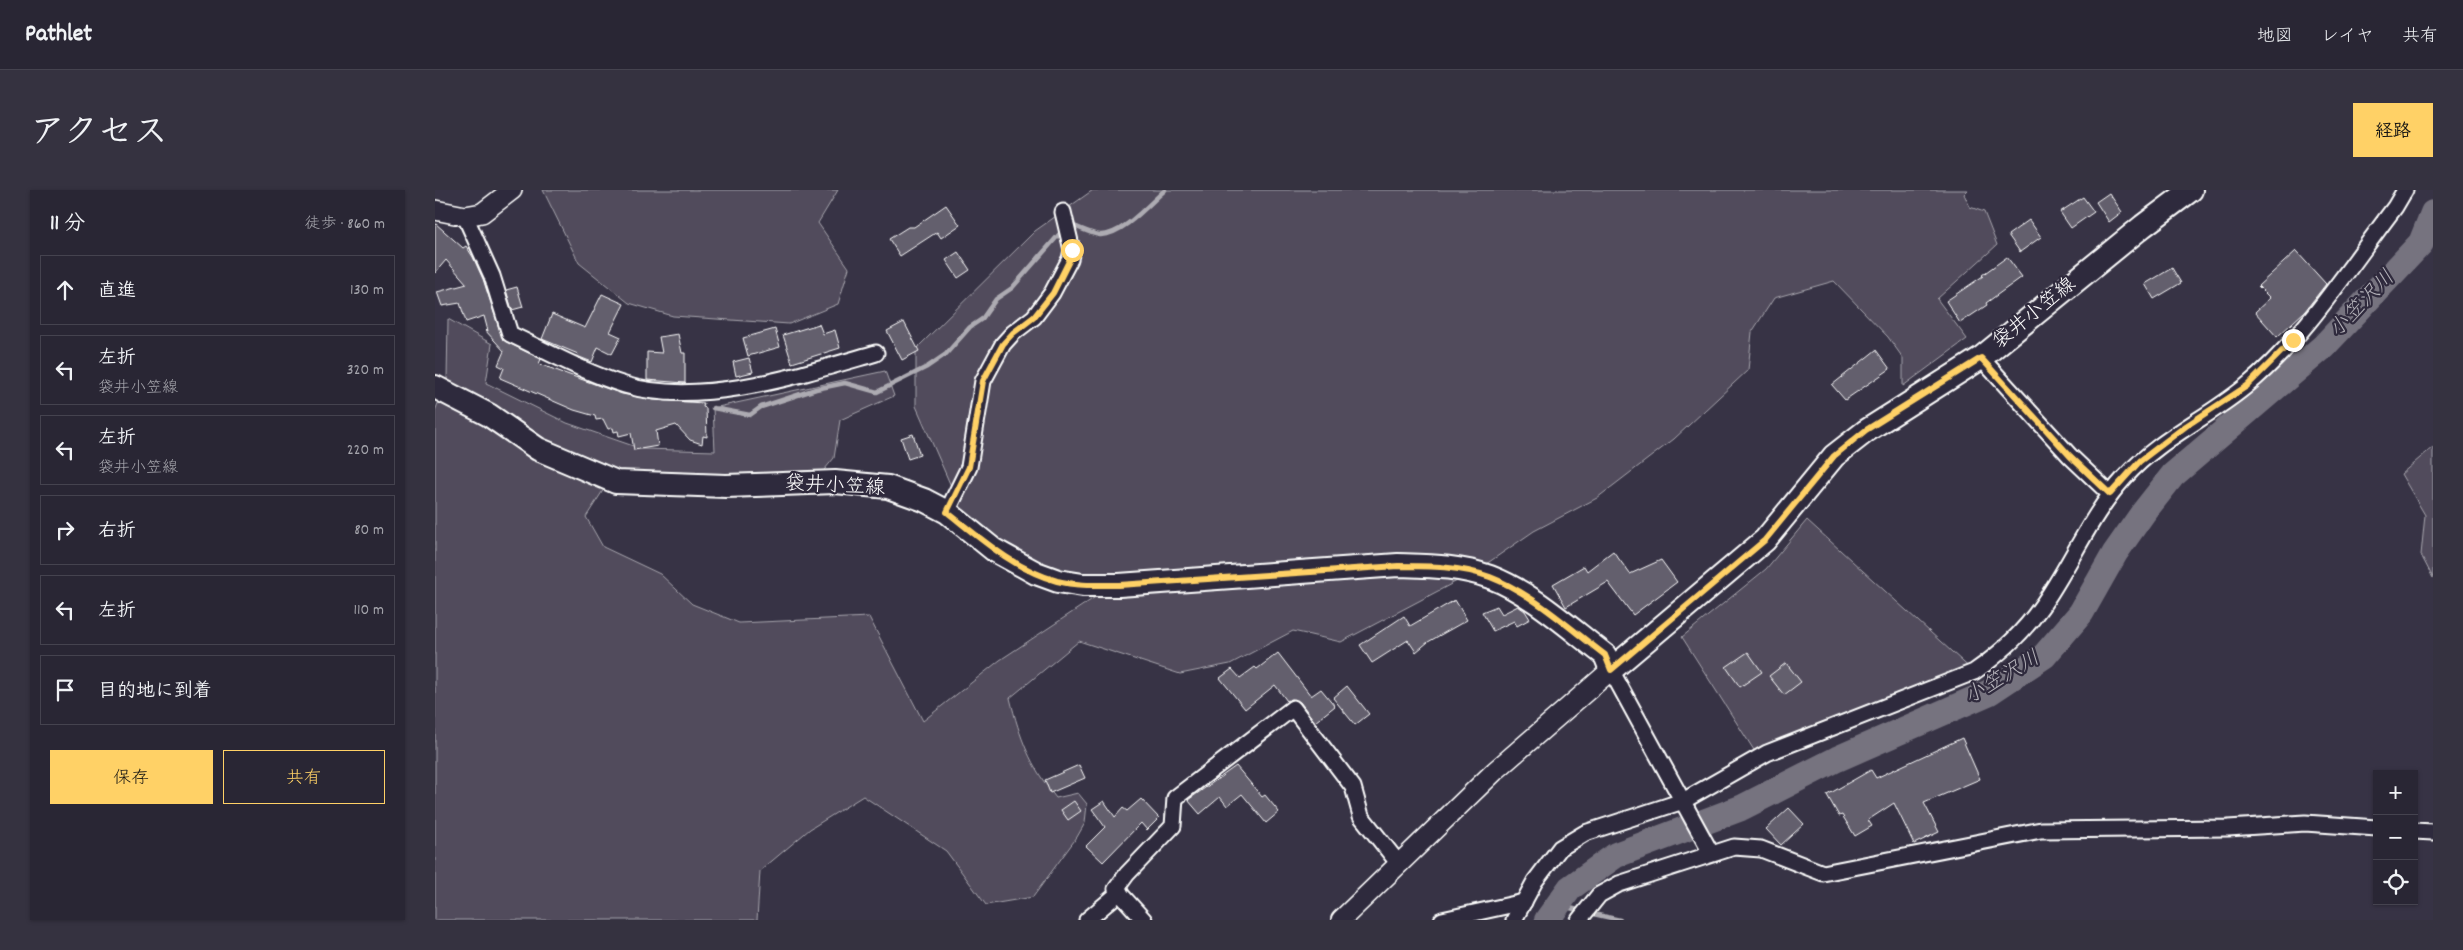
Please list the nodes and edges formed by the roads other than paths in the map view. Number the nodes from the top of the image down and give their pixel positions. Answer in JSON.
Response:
{"nodes":[{"id":1,"x":512,"y":190,"type":"edge"},
{"id":2,"x":2191,"y":190,"type":"edge"},
{"id":3,"x":2405,"y":190,"type":"edge"},
{"id":4,"x":435,"y":210,"type":"edge"},
{"id":5,"x":1063,"y":212,"type":"dead end"},
{"id":6,"x":465,"y":216,"type":"junction"},
{"id":7,"x":876,"y":353,"type":"dead end"},
{"id":8,"x":1981,"y":358,"type":"junction"},
{"id":9,"x":435,"y":387,"type":"edge"},
{"id":10,"x":2110,"y":494,"type":"junction"},
{"id":11,"x":947,"y":512,"type":"junction"},
{"id":12,"x":1611,"y":670,"type":"junction"},
{"id":13,"x":1683,"y":801,"type":"junction"},
{"id":14,"x":2373,"y":828,"type":"edge"},
{"id":15,"x":2418,"y":831,"type":"edge"},
{"id":16,"x":2433,"y":832,"type":"edge"},
{"id":17,"x":1711,"y":853,"type":"junction"},
{"id":18,"x":1399,"y":864,"type":"junction"},
{"id":19,"x":1120,"y":892,"type":"junction"},
{"id":20,"x":1524,"y":902,"type":"junction"},
{"id":21,"x":1087,"y":920,"type":"edge"},
{"id":22,"x":1144,"y":920,"type":"edge"},
{"id":23,"x":1341,"y":920,"type":"edge"},
{"id":24,"x":1442,"y":920,"type":"edge"},
{"id":25,"x":1514,"y":920,"type":"edge"},
{"id":26,"x":1579,"y":920,"type":"edge"}],
"edges":[{"from":1,"to":6,"type":"street"},
{"from":2,"to":8,"type":"main road","name":"袋井小笠線"},
{"from":3,"to":10,"type":"street"},
{"from":4,"to":6,"type":"street"},
{"from":5,"to":11,"type":"street"},
{"from":6,"to":7,"type":"street"},
{"from":8,"to":10,"type":"street"},
{"from":8,"to":12,"type":"main road","name":"袋井小笠線"},
{"from":9,"to":11,"type":"main road","name":"袋井小笠線"},
{"from":10,"to":13,"type":"street"},
{"from":11,"to":12,"type":"main road","name":"袋井小笠線"},
{"from":12,"to":13,"type":"street"},
{"from":12,"to":18,"type":"street"},
{"from":13,"to":17,"type":"street"},
{"from":13,"to":20,"type":"street"},
{"from":14,"to":17,"type":"street"},
{"from":15,"to":16,"type":"street"},
{"from":17,"to":26,"type":"street"},
{"from":18,"to":19,"type":"street"},
{"from":18,"to":23,"type":"street"},
{"from":19,"to":21,"type":"street"},
{"from":19,"to":22,"type":"street"},
{"from":20,"to":24,"type":"street"},
{"from":20,"to":25,"type":"street"}]}
